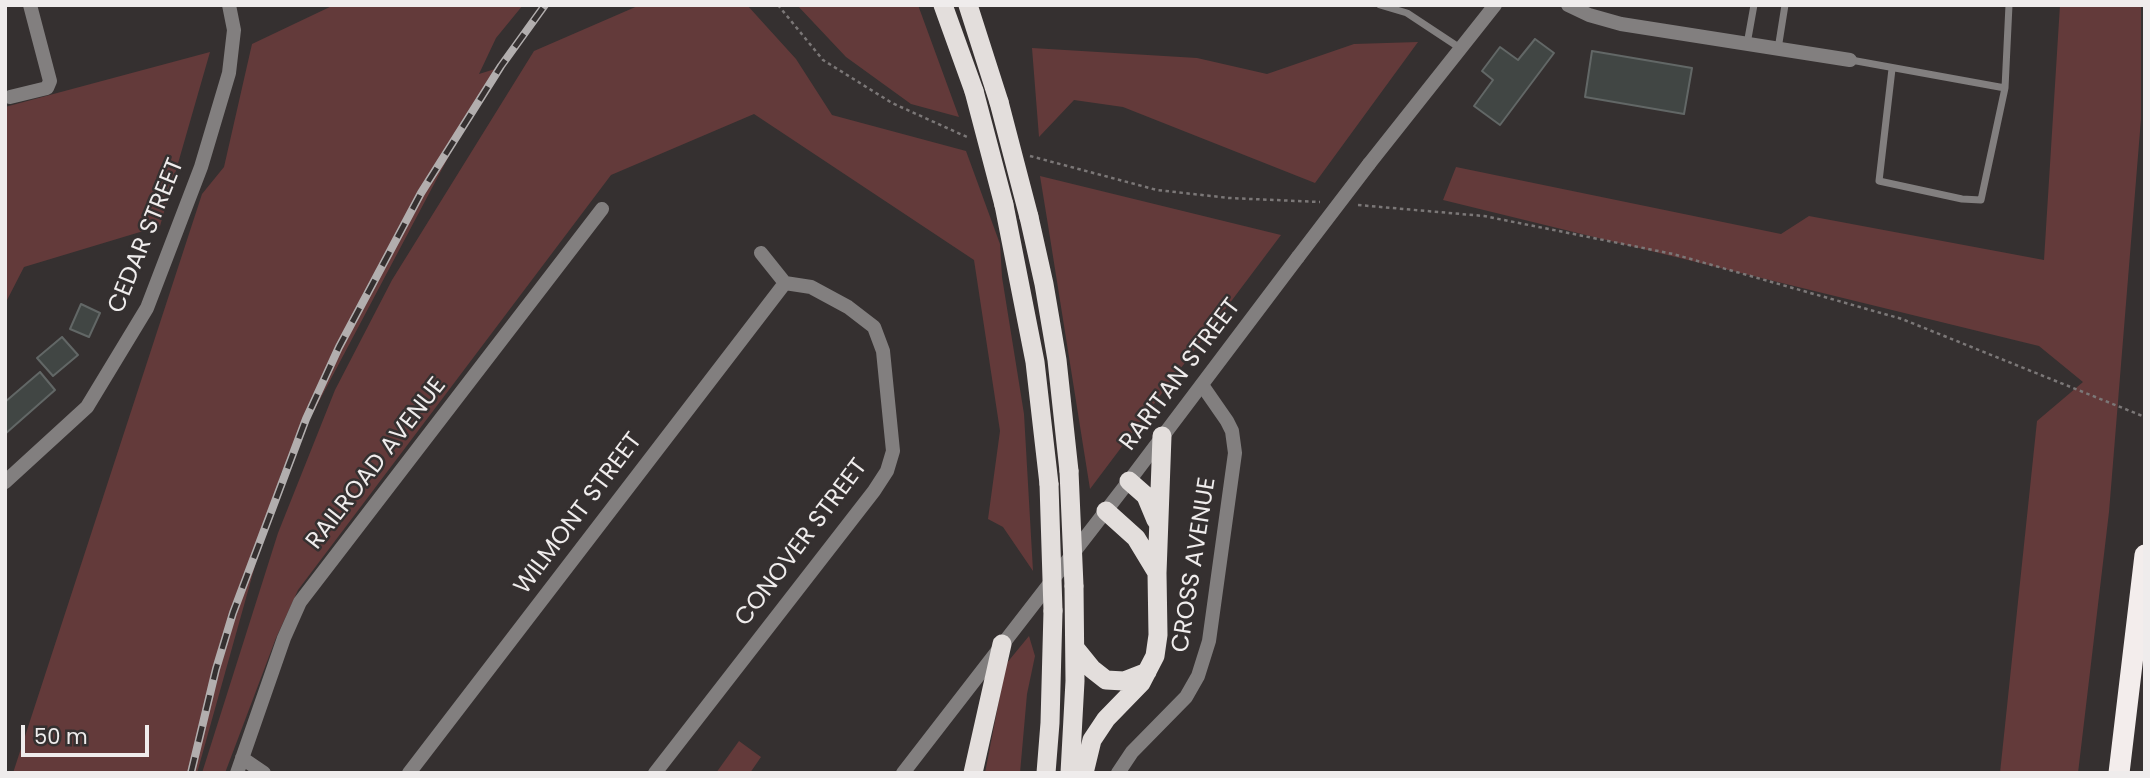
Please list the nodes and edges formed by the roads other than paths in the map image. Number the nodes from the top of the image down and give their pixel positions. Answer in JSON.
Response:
{"nodes":[{"id":1,"x":30,"y":5,"type":"edge"},
{"id":2,"x":229,"y":5,"type":"edge"},
{"id":3,"x":943,"y":5,"type":"edge"},
{"id":4,"x":968,"y":5,"type":"edge"},
{"id":5,"x":1380,"y":5,"type":"edge"},
{"id":6,"x":1495,"y":5,"type":"edge"},
{"id":7,"x":1568,"y":5,"type":"edge"},
{"id":8,"x":1754,"y":5,"type":"edge"},
{"id":9,"x":1785,"y":5,"type":"edge"},
{"id":10,"x":2009,"y":5,"type":"edge"},
{"id":11,"x":1747,"y":45,"type":"junction"},
{"id":12,"x":1460,"y":48,"type":"junction"},
{"id":13,"x":1778,"y":50,"type":"junction"},
{"id":14,"x":1850,"y":60,"type":"joint"},
{"id":15,"x":1892,"y":69,"type":"junction"},
{"id":16,"x":2005,"y":88,"type":"junction"},
{"id":17,"x":10,"y":97,"type":"dead end"},
{"id":18,"x":601,"y":209,"type":"dead end"},
{"id":19,"x":761,"y":253,"type":"dead end"},
{"id":20,"x":785,"y":283,"type":"junction"},
{"id":21,"x":1202,"y":385,"type":"junction"},
{"id":22,"x":1162,"y":436,"type":"junction"},
{"id":23,"x":1129,"y":481,"type":"junction"},
{"id":24,"x":5,"y":482,"type":"edge"},
{"id":25,"x":1106,"y":511,"type":"junction"},
{"id":26,"x":1159,"y":528,"type":"junction"},
{"id":27,"x":2145,"y":555,"type":"edge"},
{"id":28,"x":1157,"y":573,"type":"junction"},
{"id":29,"x":1002,"y":644,"type":"junction"},
{"id":30,"x":1075,"y":648,"type":"junction"},
{"id":31,"x":1148,"y":672,"type":"junction"},
{"id":32,"x":242,"y":758,"type":"junction"},
{"id":33,"x":237,"y":773,"type":"edge"},
{"id":34,"x":264,"y":773,"type":"edge"},
{"id":35,"x":410,"y":773,"type":"edge"},
{"id":36,"x":654,"y":773,"type":"edge"},
{"id":37,"x":903,"y":773,"type":"edge"},
{"id":38,"x":973,"y":773,"type":"edge"},
{"id":39,"x":1046,"y":773,"type":"edge"},
{"id":40,"x":1070,"y":773,"type":"edge"},
{"id":41,"x":1084,"y":773,"type":"edge"},
{"id":42,"x":1118,"y":773,"type":"edge"},
{"id":43,"x":2119,"y":773,"type":"edge"}],
"edges":[{"from":1,"to":17,"type":"street"},
{"from":2,"to":24,"type":"street","name":"CEDAR STREET"},
{"from":3,"to":39,"type":"highway","bridge":true},
{"from":4,"to":30,"type":"highway","bridge":true},
{"from":5,"to":12,"type":"lane"},
{"from":6,"to":12,"type":"street","name":"RARITAN STREET"},
{"from":7,"to":11,"type":"street"},
{"from":8,"to":11,"type":"lane"},
{"from":9,"to":13,"type":"lane"},
{"from":10,"to":16,"type":"lane"},
{"from":11,"to":13,"type":"street"},
{"from":12,"to":21,"type":"street","name":"RARITAN STREET","bridge":true},
{"from":13,"to":14,"type":"street"},
{"from":14,"to":15,"type":"lane"},
{"from":15,"to":16,"type":"lane"},
{"from":15,"to":16,"type":"lane"},
{"from":18,"to":32,"type":"street","name":"RAILROAD AVENUE"},
{"from":19,"to":20,"type":"street"},
{"from":20,"to":35,"type":"street","name":"WILMONT STREET"},
{"from":20,"to":36,"type":"street","name":"CONOVER STREET"},
{"from":21,"to":22,"type":"street","name":"RARITAN STREET"},
{"from":21,"to":42,"type":"street","name":"CROSS AVENUE"},
{"from":22,"to":23,"type":"street","name":"RARITAN STREET"},
{"from":22,"to":26,"type":"highway"},
{"from":23,"to":25,"type":"street","name":"RARITAN STREET"},
{"from":23,"to":26,"type":"highway"},
{"from":25,"to":28,"type":"highway"},
{"from":25,"to":29,"type":"street","name":"RARITAN STREET"},
{"from":26,"to":28,"type":"highway"},
{"from":27,"to":43,"type":"highway"},
{"from":28,"to":31,"type":"highway"},
{"from":29,"to":37,"type":"street","name":"RARITAN STREET"},
{"from":29,"to":38,"type":"highway"},
{"from":30,"to":31,"type":"highway"},
{"from":30,"to":40,"type":"highway"},
{"from":31,"to":41,"type":"highway"},
{"from":32,"to":33,"type":"street","name":"RAILROAD AVENUE"},
{"from":32,"to":34,"type":"street"}]}
